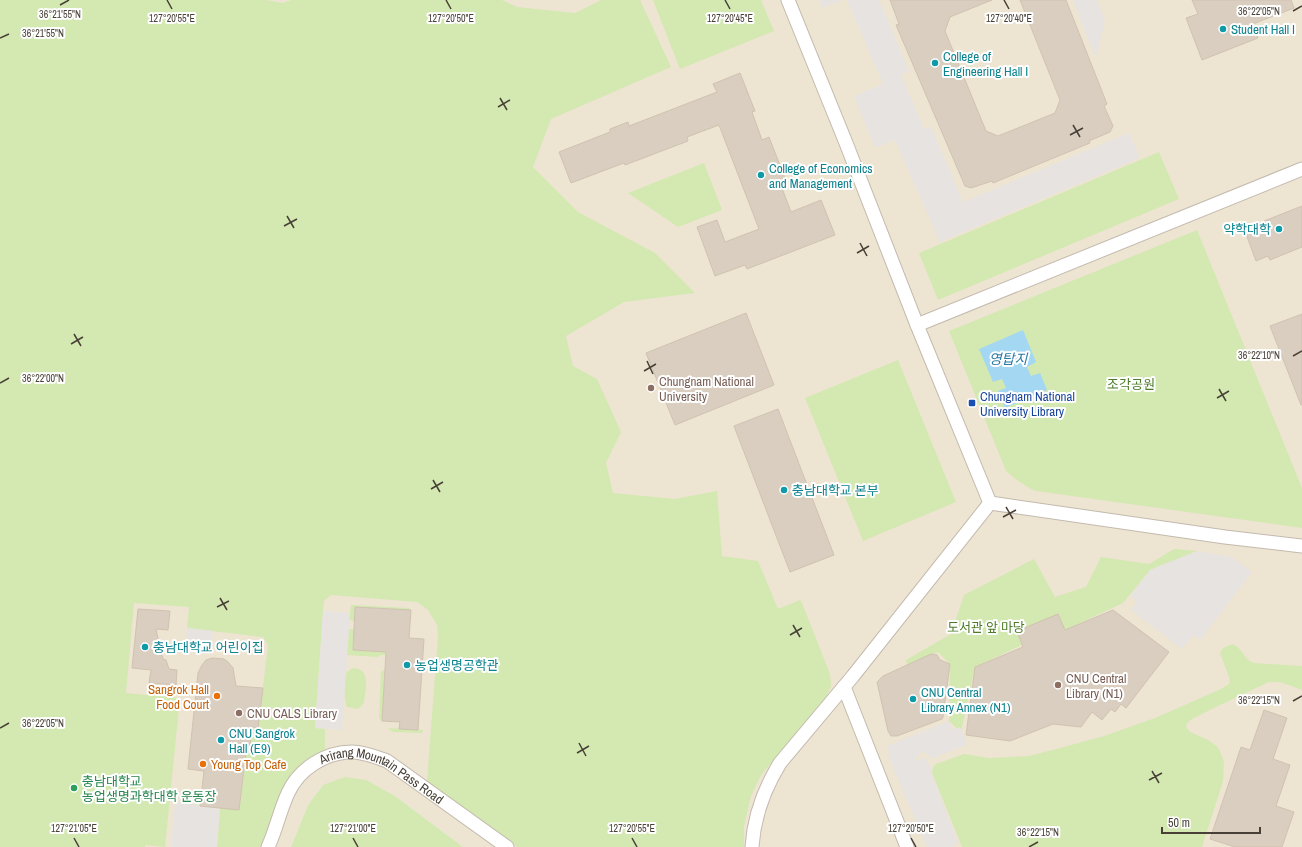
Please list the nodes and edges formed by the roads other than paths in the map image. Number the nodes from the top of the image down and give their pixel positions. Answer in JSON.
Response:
{"nodes":[{"id":1,"x":788,"y":0,"type":"edge"},
{"id":2,"x":1302,"y":169,"type":"edge"},
{"id":3,"x":917,"y":325,"type":"junction"},
{"id":4,"x":990,"y":503,"type":"junction"},
{"id":5,"x":1302,"y":546,"type":"edge"},
{"id":6,"x":844,"y":687,"type":"junction"},
{"id":7,"x":268,"y":847,"type":"edge"},
{"id":8,"x":507,"y":847,"type":"edge"},
{"id":9,"x":752,"y":847,"type":"edge"},
{"id":10,"x":908,"y":847,"type":"edge"}],
"edges":[{"from":1,"to":3,"type":"street"},
{"from":2,"to":3,"type":"street"},
{"from":3,"to":4,"type":"street"},
{"from":4,"to":5,"type":"street"},
{"from":4,"to":6,"type":"street"},
{"from":6,"to":9,"type":"street"},
{"from":6,"to":10,"type":"street"},
{"from":7,"to":8,"type":"street","name":"Arirang Mountain Pass Road"}]}
